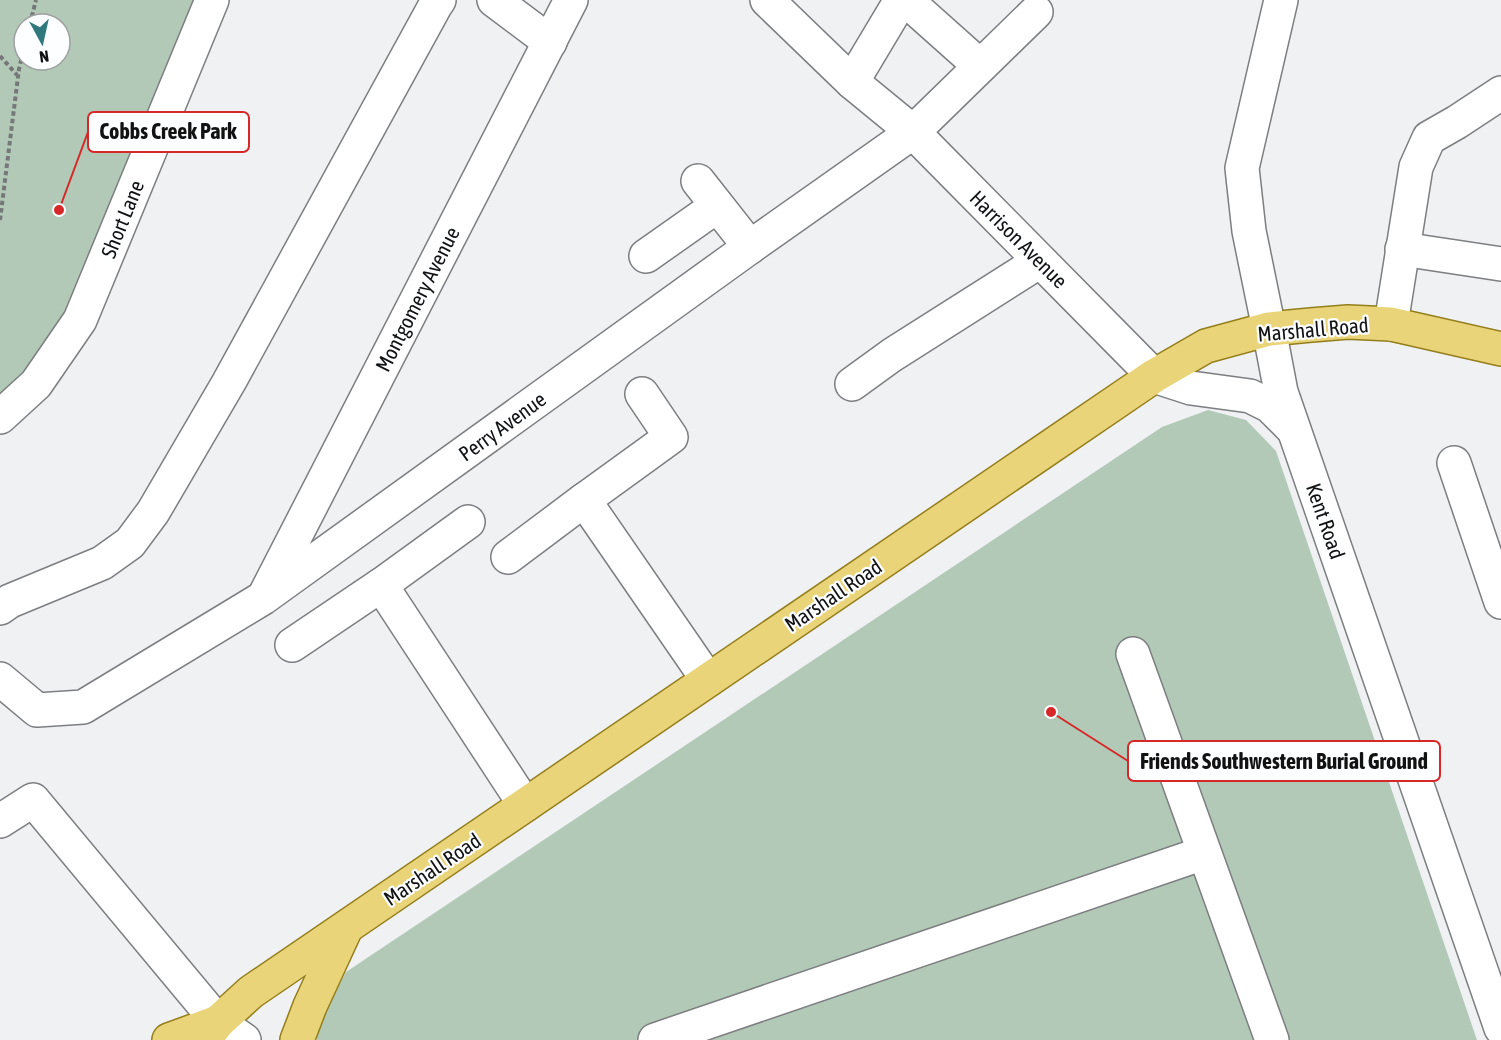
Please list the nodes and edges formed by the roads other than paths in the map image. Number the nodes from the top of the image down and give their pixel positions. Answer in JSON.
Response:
{"nodes":[{"id":1,"x":212,"y":0,"type":"edge"},
{"id":2,"x":439,"y":0,"type":"edge"},
{"id":3,"x":494,"y":0,"type":"edge"},
{"id":4,"x":571,"y":0,"type":"edge"},
{"id":5,"x":767,"y":0,"type":"edge"},
{"id":6,"x":901,"y":0,"type":"edge"},
{"id":7,"x":906,"y":0,"type":"edge"},
{"id":8,"x":1281,"y":0,"type":"edge"},
{"id":9,"x":1036,"y":12,"type":"dead end"},
{"id":10,"x":550,"y":42,"type":"junction"},
{"id":11,"x":980,"y":66,"type":"junction"},
{"id":12,"x":852,"y":82,"type":"junction"},
{"id":13,"x":1501,"y":93,"type":"edge"},
{"id":14,"x":913,"y":132,"type":"junction"},
{"id":15,"x":750,"y":247,"type":"junction"},
{"id":16,"x":1402,"y":249,"type":"junction"},
{"id":17,"x":646,"y":256,"type":"dead end"},
{"id":18,"x":1040,"y":261,"type":"junction"},
{"id":19,"x":1501,"y":264,"type":"edge"},
{"id":20,"x":1391,"y":324,"type":"junction"},
{"id":21,"x":1269,"y":329,"type":"junction"},
{"id":22,"x":1501,"y":349,"type":"edge"},
{"id":23,"x":1154,"y":376,"type":"junction"},
{"id":24,"x":852,"y":384,"type":"dead end"},
{"id":25,"x":642,"y":394,"type":"dead end"},
{"id":26,"x":0,"y":417,"type":"edge"},
{"id":27,"x":1294,"y":430,"type":"junction"},
{"id":28,"x":1454,"y":463,"type":"dead end"},
{"id":29,"x":584,"y":500,"type":"junction"},
{"id":30,"x":468,"y":522,"type":"dead end"},
{"id":31,"x":508,"y":557,"type":"dead end"},
{"id":32,"x":381,"y":585,"type":"junction"},
{"id":33,"x":263,"y":598,"type":"junction"},
{"id":34,"x":1501,"y":602,"type":"edge"},
{"id":35,"x":0,"y":608,"type":"edge"},
{"id":36,"x":292,"y":645,"type":"dead end"},
{"id":37,"x":1133,"y":654,"type":"dead end"},
{"id":38,"x":0,"y":679,"type":"edge"},
{"id":39,"x":708,"y":680,"type":"junction"},
{"id":40,"x":525,"y":805,"type":"junction"},
{"id":41,"x":0,"y":821,"type":"edge"},
{"id":42,"x":1204,"y":853,"type":"junction"},
{"id":43,"x":347,"y":927,"type":"junction"},
{"id":44,"x":1501,"y":1028,"type":"edge"},
{"id":45,"x":222,"y":1034,"type":"edge"},
{"id":46,"x":169,"y":1040,"type":"edge"},
{"id":47,"x":297,"y":1040,"type":"edge"},
{"id":48,"x":656,"y":1040,"type":"edge"},
{"id":49,"x":1272,"y":1040,"type":"edge"}],
"edges":[{"from":1,"to":26,"type":"street","name":"Short Lane"},
{"from":2,"to":35,"type":"street"},
{"from":3,"to":10,"type":"street"},
{"from":4,"to":10,"type":"street","name":"Montgomery Avenue"},
{"from":5,"to":12,"type":"street","name":"Harrison Avenue"},
{"from":6,"to":12,"type":"street"},
{"from":7,"to":11,"type":"street"},
{"from":8,"to":21,"type":"street","name":"Kent Road"},
{"from":9,"to":11,"type":"street","name":"Perry Avenue"},
{"from":10,"to":33,"type":"street","name":"Montgomery Avenue"},
{"from":11,"to":14,"type":"street","name":"Perry Avenue"},
{"from":12,"to":14,"type":"street","name":"Harrison Avenue"},
{"from":13,"to":16,"type":"street"},
{"from":14,"to":15,"type":"street","name":"Perry Avenue"},
{"from":14,"to":18,"type":"street","name":"Harrison Avenue"},
{"from":15,"to":17,"type":"street"},
{"from":15,"to":33,"type":"street","name":"Perry Avenue"},
{"from":16,"to":19,"type":"street"},
{"from":16,"to":20,"type":"street"},
{"from":18,"to":23,"type":"street","name":"Harrison Avenue"},
{"from":18,"to":24,"type":"street"},
{"from":20,"to":21,"type":"main road","name":"Marshall Road"},
{"from":20,"to":22,"type":"main road","name":"Marshall Road"},
{"from":21,"to":23,"type":"main road","name":"Marshall Road"},
{"from":21,"to":27,"type":"street","name":"Kent Road"},
{"from":23,"to":27,"type":"street","name":"Harrison Avenue"},
{"from":23,"to":39,"type":"main road","name":"Marshall Road"},
{"from":25,"to":29,"type":"street"},
{"from":27,"to":44,"type":"street","name":"Kent Road"},
{"from":28,"to":34,"type":"street"},
{"from":29,"to":31,"type":"street"},
{"from":29,"to":39,"type":"street"},
{"from":30,"to":32,"type":"street"},
{"from":32,"to":36,"type":"street"},
{"from":32,"to":40,"type":"street"},
{"from":33,"to":38,"type":"street","name":"Perry Avenue"},
{"from":37,"to":42,"type":"street"},
{"from":39,"to":40,"type":"main road","name":"Marshall Road"},
{"from":40,"to":43,"type":"main road","name":"Marshall Road"},
{"from":41,"to":45,"type":"street"},
{"from":42,"to":48,"type":"street"},
{"from":42,"to":49,"type":"street"},
{"from":43,"to":45,"type":"main road","name":"Marshall Road"},
{"from":43,"to":47,"type":"main road"},
{"from":45,"to":46,"type":"main road","name":"Marshall Road"}]}
